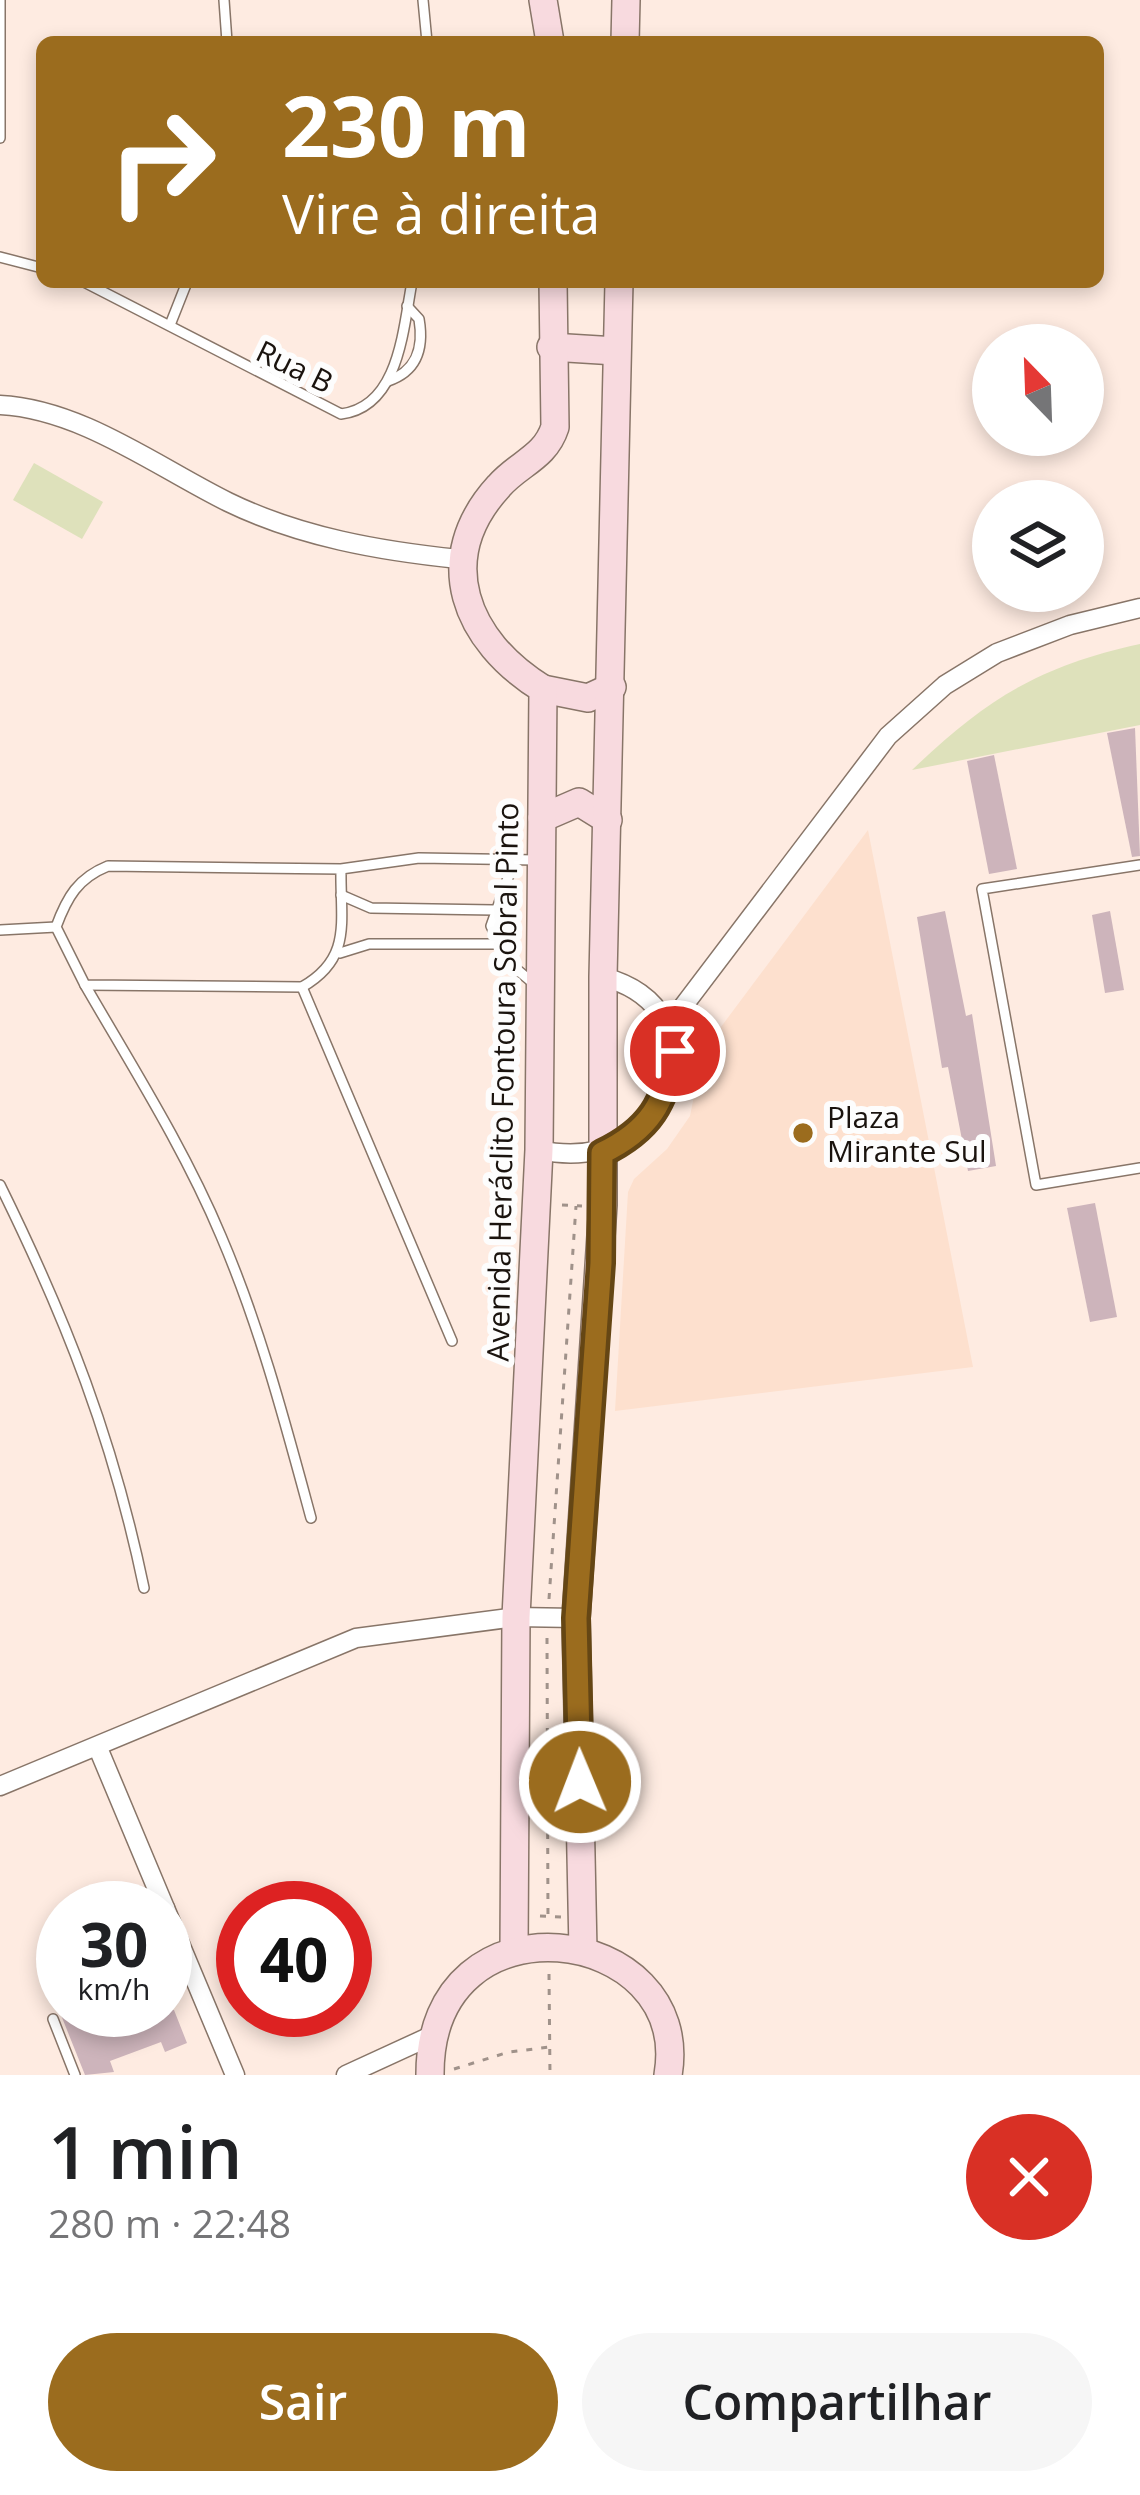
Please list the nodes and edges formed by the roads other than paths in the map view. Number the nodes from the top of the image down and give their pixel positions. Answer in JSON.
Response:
{"nodes":[{"id":1,"x":0,"y":0,"type":"edge"},
{"id":2,"x":224,"y":0,"type":"edge"},
{"id":3,"x":423,"y":0,"type":"edge"},
{"id":4,"x":543,"y":0,"type":"edge"},
{"id":5,"x":626,"y":0,"type":"edge"},
{"id":6,"x":227,"y":36,"type":"edge"},
{"id":7,"x":426,"y":36,"type":"edge"},
{"id":8,"x":549,"y":36,"type":"edge"},
{"id":9,"x":626,"y":36,"type":"edge"},
{"id":10,"x":0,"y":138,"type":"edge"},
{"id":11,"x":0,"y":256,"type":"edge"},
{"id":12,"x":36,"y":266,"type":"edge"},
{"id":13,"x":95,"y":288,"type":"edge"},
{"id":14,"x":185,"y":288,"type":"edge"},
{"id":15,"x":411,"y":288,"type":"edge"},
{"id":16,"x":554,"y":288,"type":"edge"},
{"id":17,"x":619,"y":288,"type":"edge"},
{"id":18,"x":407,"y":306,"type":"junction"},
{"id":19,"x":170,"y":326,"type":"junction"},
{"id":20,"x":550,"y":347,"type":"junction"},
{"id":21,"x":616,"y":351,"type":"junction"},
{"id":22,"x":388,"y":381,"type":"junction"},
{"id":23,"x":0,"y":405,"type":"edge"},
{"id":24,"x":459,"y":559,"type":"junction"},
{"id":25,"x":1140,"y":608,"type":"edge"},
{"id":26,"x":612,"y":687,"type":"junction"},
{"id":27,"x":543,"y":688,"type":"junction"},
{"id":28,"x":542,"y":818,"type":"junction"},
{"id":29,"x":608,"y":820,"type":"junction"},
{"id":30,"x":528,"y":860,"type":"junction"},
{"id":31,"x":1140,"y":865,"type":"edge"},
{"id":32,"x":341,"y":869,"type":"junction"},
{"id":33,"x":341,"y":895,"type":"junction"},
{"id":34,"x":494,"y":910,"type":"junction"},
{"id":35,"x":56,"y":927,"type":"junction"},
{"id":36,"x":0,"y":930,"type":"edge"},
{"id":37,"x":496,"y":944,"type":"junction"},
{"id":38,"x":340,"y":953,"type":"junction"},
{"id":39,"x":603,"y":976,"type":"junction"},
{"id":40,"x":85,"y":986,"type":"junction"},
{"id":41,"x":302,"y":987,"type":"junction"},
{"id":42,"x":541,"y":990,"type":"junction"},
{"id":43,"x":669,"y":1025,"type":"junction"},
{"id":44,"x":539,"y":1150,"type":"junction"},
{"id":45,"x":602,"y":1153,"type":"junction"},
{"id":46,"x":1140,"y":1168,"type":"edge"},
{"id":47,"x":0,"y":1185,"type":"edge"},
{"id":48,"x":452,"y":1341,"type":"dead end"},
{"id":49,"x":310,"y":1518,"type":"dead end"},
{"id":50,"x":144,"y":1588,"type":"dead end"},
{"id":51,"x":576,"y":1618,"type":"junction"},
{"id":52,"x":516,"y":1631,"type":"junction"},
{"id":53,"x":98,"y":1748,"type":"junction"},
{"id":54,"x":0,"y":1786,"type":"edge"},
{"id":55,"x":154,"y":1881,"type":"edge"},
{"id":56,"x":514,"y":1950,"type":"junction"},
{"id":57,"x":583,"y":1950,"type":"junction"},
{"id":58,"x":192,"y":1972,"type":"edge"},
{"id":59,"x":433,"y":2035,"type":"junction"},
{"id":60,"x":60,"y":2037,"type":"edge"},
{"id":61,"x":442,"y":2072,"type":"edge"},
{"id":62,"x":75,"y":2075,"type":"edge"},
{"id":63,"x":235,"y":2075,"type":"edge"},
{"id":64,"x":346,"y":2075,"type":"edge"},
{"id":65,"x":668,"y":2075,"type":"edge"}],
"edges":[{"from":1,"to":10,"type":"lane"},
{"from":2,"to":6,"type":"lane"},
{"from":3,"to":7,"type":"lane"},
{"from":4,"to":8,"type":"street"},
{"from":5,"to":9,"type":"street"},
{"from":11,"to":12,"type":"lane"},
{"from":13,"to":19,"type":"lane","name":"Rua B"},
{"from":14,"to":19,"type":"lane"},
{"from":15,"to":18,"type":"lane"},
{"from":16,"to":20,"type":"street"},
{"from":17,"to":21,"type":"street"},
{"from":18,"to":22,"type":"lane"},
{"from":18,"to":22,"type":"lane","name":"Rua B"},
{"from":19,"to":22,"type":"lane","name":"Rua B"},
{"from":20,"to":21,"type":"street"},
{"from":20,"to":24,"type":"street"},
{"from":21,"to":26,"type":"street"},
{"from":23,"to":24,"type":"street"},
{"from":24,"to":27,"type":"street"},
{"from":25,"to":43,"type":"street"},
{"from":26,"to":27,"type":"street"},
{"from":26,"to":29,"type":"street"},
{"from":27,"to":28,"type":"street","name":"Avenida Heráclito Fontoura Sobral Pinto"},
{"from":28,"to":29,"type":"street"},
{"from":28,"to":30,"type":"street","name":"Avenida Heráclito Fontoura Sobral Pinto"},
{"from":29,"to":39,"type":"street"},
{"from":30,"to":32,"type":"lane"},
{"from":30,"to":34,"type":"lane"},
{"from":30,"to":42,"type":"street","name":"Avenida Heráclito Fontoura Sobral Pinto"},
{"from":31,"to":46,"type":"lane"},
{"from":32,"to":33,"type":"lane"},
{"from":32,"to":35,"type":"lane"},
{"from":33,"to":34,"type":"lane"},
{"from":33,"to":38,"type":"lane"},
{"from":34,"to":37,"type":"lane"},
{"from":35,"to":36,"type":"lane"},
{"from":35,"to":40,"type":"lane"},
{"from":37,"to":38,"type":"lane"},
{"from":37,"to":42,"type":"lane"},
{"from":38,"to":41,"type":"lane"},
{"from":39,"to":43,"type":"street"},
{"from":39,"to":45,"type":"street"},
{"from":40,"to":41,"type":"lane"},
{"from":40,"to":49,"type":"lane"},
{"from":41,"to":48,"type":"lane"},
{"from":42,"to":44,"type":"street","name":"Avenida Heráclito Fontoura Sobral Pinto"},
{"from":43,"to":45,"type":"street"},
{"from":44,"to":45,"type":"street"},
{"from":44,"to":52,"type":"street","name":"Avenida Heráclito Fontoura Sobral Pinto"},
{"from":45,"to":51,"type":"street"},
{"from":47,"to":50,"type":"lane"},
{"from":51,"to":52,"type":"street"},
{"from":51,"to":57,"type":"street"},
{"from":52,"to":53,"type":"street"},
{"from":52,"to":56,"type":"street","name":"Avenida Heráclito Fontoura Sobral Pinto"},
{"from":53,"to":54,"type":"street"},
{"from":53,"to":55,"type":"street"},
{"from":56,"to":57,"type":"street"},
{"from":56,"to":59,"type":"street"},
{"from":57,"to":65,"type":"street"},
{"from":58,"to":63,"type":"street"},
{"from":59,"to":61,"type":"street"},
{"from":59,"to":64,"type":"street"},
{"from":60,"to":62,"type":"lane"}]}
